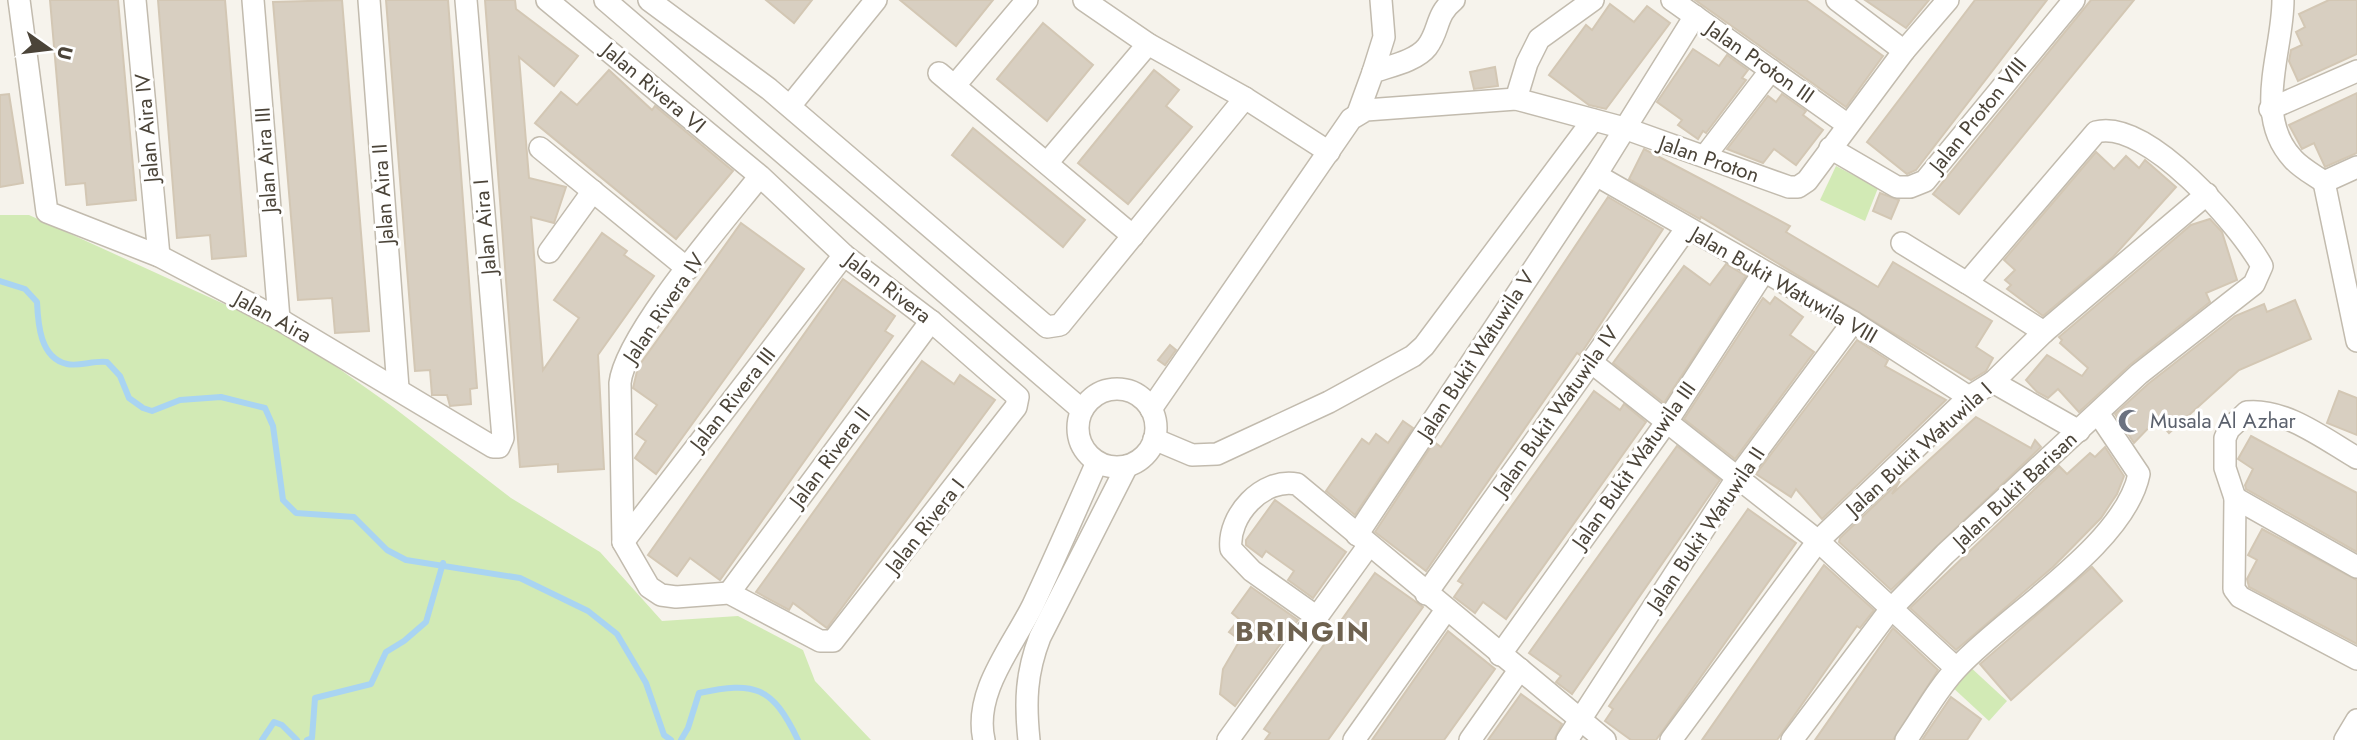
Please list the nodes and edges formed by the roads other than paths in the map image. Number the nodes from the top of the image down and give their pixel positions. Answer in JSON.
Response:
{"nodes":[{"id":1,"x":19,"y":0,"type":"edge"},
{"id":2,"x":135,"y":0,"type":"edge"},
{"id":3,"x":253,"y":0,"type":"edge"},
{"id":4,"x":369,"y":0,"type":"edge"},
{"id":5,"x":466,"y":0,"type":"edge"},
{"id":6,"x":547,"y":0,"type":"edge"},
{"id":7,"x":606,"y":0,"type":"edge"},
{"id":8,"x":649,"y":0,"type":"edge"},
{"id":9,"x":1027,"y":0,"type":"edge"},
{"id":10,"x":1084,"y":0,"type":"edge"},
{"id":11,"x":1381,"y":0,"type":"edge"},
{"id":12,"x":1454,"y":0,"type":"edge"},
{"id":13,"x":1593,"y":0,"type":"edge"},
{"id":14,"x":1672,"y":0,"type":"edge"},
{"id":15,"x":1837,"y":0,"type":"edge"},
{"id":16,"x":1948,"y":0,"type":"edge"},
{"id":17,"x":2074,"y":0,"type":"edge"},
{"id":18,"x":2283,"y":0,"type":"edge"},
{"id":19,"x":865,"y":4,"type":"edge"},
{"id":20,"x":1695,"y":16,"type":"junction"},
{"id":21,"x":1149,"y":44,"type":"junction"},
{"id":22,"x":1904,"y":51,"type":"junction"},
{"id":23,"x":1771,"y":70,"type":"junction"},
{"id":24,"x":2357,"y":71,"type":"edge"},
{"id":25,"x":1373,"y":72,"type":"junction"},
{"id":26,"x":1245,"y":98,"type":"junction"},
{"id":27,"x":1516,"y":99,"type":"junction"},
{"id":28,"x":790,"y":106,"type":"junction"},
{"id":29,"x":2270,"y":109,"type":"junction"},
{"id":30,"x":1359,"y":113,"type":"junction"},
{"id":31,"x":1593,"y":120,"type":"junction"},
{"id":32,"x":1848,"y":125,"type":"junction"},
{"id":33,"x":1624,"y":128,"type":"junction"},
{"id":34,"x":540,"y":148,"type":"dead end"},
{"id":35,"x":1830,"y":148,"type":"junction"},
{"id":36,"x":1329,"y":152,"type":"junction"},
{"id":37,"x":1705,"y":156,"type":"junction"},
{"id":38,"x":1047,"y":163,"type":"junction"},
{"id":39,"x":2357,"y":167,"type":"edge"},
{"id":40,"x":1596,"y":175,"type":"junction"},
{"id":41,"x":760,"y":176,"type":"junction"},
{"id":42,"x":2323,"y":182,"type":"junction"},
{"id":43,"x":820,"y":184,"type":"junction"},
{"id":44,"x":593,"y":191,"type":"junction"},
{"id":45,"x":2207,"y":194,"type":"junction"},
{"id":46,"x":799,"y":213,"type":"junction"},
{"id":47,"x":1686,"y":229,"type":"junction"},
{"id":48,"x":1133,"y":236,"type":"junction"},
{"id":49,"x":1902,"y":243,"type":"dead end"},
{"id":50,"x":549,"y":252,"type":"dead end"},
{"id":51,"x":844,"y":255,"type":"junction"},
{"id":52,"x":159,"y":256,"type":"junction"},
{"id":53,"x":688,"y":269,"type":"junction"},
{"id":54,"x":1763,"y":273,"type":"junction"},
{"id":55,"x":1967,"y":283,"type":"junction"},
{"id":56,"x":279,"y":319,"type":"junction"},
{"id":57,"x":931,"y":321,"type":"junction"},
{"id":58,"x":1853,"y":322,"type":"junction"},
{"id":59,"x":2044,"y":332,"type":"junction"},
{"id":60,"x":2357,"y":341,"type":"edge"},
{"id":61,"x":1591,"y":362,"type":"junction"},
{"id":62,"x":1993,"y":382,"type":"junction"},
{"id":63,"x":398,"y":388,"type":"junction"},
{"id":64,"x":1018,"y":397,"type":"joint"},
{"id":65,"x":1969,"y":397,"type":"junction"},
{"id":66,"x":1151,"y":409,"type":"junction"},
{"id":67,"x":1082,"y":410,"type":"junction"},
{"id":68,"x":2098,"y":413,"type":"junction"},
{"id":69,"x":1668,"y":420,"type":"junction"},
{"id":70,"x":2079,"y":431,"type":"junction"},
{"id":71,"x":1154,"y":439,"type":"junction"},
{"id":72,"x":493,"y":447,"type":"joint"},
{"id":73,"x":2357,"y":458,"type":"edge"},
{"id":74,"x":1097,"y":462,"type":"junction"},
{"id":75,"x":1127,"y":466,"type":"junction"},
{"id":76,"x":1737,"y":478,"type":"junction"},
{"id":77,"x":2235,"y":498,"type":"junction"},
{"id":78,"x":1363,"y":540,"type":"junction"},
{"id":79,"x":1818,"y":541,"type":"junction"},
{"id":80,"x":622,"y":542,"type":"junction"},
{"id":81,"x":2357,"y":567,"type":"edge"},
{"id":82,"x":729,"y":593,"type":"junction"},
{"id":83,"x":1426,"y":594,"type":"junction"},
{"id":84,"x":1446,"y":610,"type":"junction"},
{"id":85,"x":1890,"y":610,"type":"junction"},
{"id":86,"x":1317,"y":617,"type":"junction"},
{"id":87,"x":1500,"y":655,"type":"junction"},
{"id":88,"x":2357,"y":659,"type":"edge"},
{"id":89,"x":1956,"y":668,"type":"junction"},
{"id":90,"x":1520,"y":669,"type":"junction"},
{"id":91,"x":1026,"y":683,"type":"junction"},
{"id":92,"x":990,"y":684,"type":"junction"},
{"id":93,"x":1581,"y":720,"type":"junction"},
{"id":94,"x":2357,"y":720,"type":"edge"},
{"id":95,"x":984,"y":740,"type":"edge"},
{"id":96,"x":1029,"y":740,"type":"edge"},
{"id":97,"x":1228,"y":740,"type":"edge"},
{"id":98,"x":1354,"y":740,"type":"edge"},
{"id":99,"x":1470,"y":740,"type":"edge"},
{"id":100,"x":1567,"y":740,"type":"edge"},
{"id":101,"x":1605,"y":740,"type":"edge"},
{"id":102,"x":1671,"y":740,"type":"edge"},
{"id":103,"x":1792,"y":740,"type":"edge"},
{"id":104,"x":1906,"y":740,"type":"edge"},
{"id":105,"x":2345,"y":740,"type":"edge"}],
"edges":[{"from":1,"to":52,"type":"street","name":"Jalan Aira"},
{"from":2,"to":52,"type":"street","name":"Jalan Aira IV"},
{"from":3,"to":56,"type":"street","name":"Jalan Aira III"},
{"from":4,"to":63,"type":"street","name":"Jalan Aira II"},
{"from":5,"to":72,"type":"street","name":"Jalan Aira I"},
{"from":6,"to":41,"type":"street","name":"Jalan Rivera VI"},
{"from":7,"to":43,"type":"street"},
{"from":8,"to":28,"type":"street"},
{"from":9,"to":38,"type":"street"},
{"from":10,"to":21,"type":"street"},
{"from":11,"to":25,"type":"street"},
{"from":12,"to":25,"type":"street"},
{"from":13,"to":27,"type":"street"},
{"from":14,"to":20,"type":"street","name":"Jalan Proton III"},
{"from":15,"to":22,"type":"street"},
{"from":16,"to":22,"type":"street","name":"Jalan Proton"},
{"from":17,"to":35,"type":"street","name":"Jalan Proton VIII"},
{"from":18,"to":29,"type":"street"},
{"from":19,"to":28,"type":"street"},
{"from":20,"to":23,"type":"street","name":"Jalan Proton III"},
{"from":20,"to":33,"type":"street","name":"Jalan Bukit Watuwila V"},
{"from":21,"to":26,"type":"street"},
{"from":21,"to":38,"type":"street"},
{"from":22,"to":32,"type":"street","name":"Jalan Proton"},
{"from":23,"to":32,"type":"street","name":"Jalan Proton III"},
{"from":23,"to":37,"type":"street"},
{"from":24,"to":29,"type":"street"},
{"from":25,"to":30,"type":"street"},
{"from":26,"to":36,"type":"street"},
{"from":26,"to":48,"type":"street"},
{"from":27,"to":30,"type":"street","name":"Jalan Proton"},
{"from":27,"to":31,"type":"street","name":"Jalan Proton"},
{"from":28,"to":48,"type":"street"},
{"from":29,"to":42,"type":"street"},
{"from":30,"to":36,"type":"street"},
{"from":31,"to":33,"type":"street","name":"Jalan Proton"},
{"from":31,"to":71,"type":"street"},
{"from":32,"to":35,"type":"street","name":"Jalan Proton"},
{"from":33,"to":37,"type":"street","name":"Jalan Proton"},
{"from":33,"to":40,"type":"street","name":"Jalan Bukit Watuwila V"},
{"from":34,"to":44,"type":"street"},
{"from":35,"to":37,"type":"street","name":"Jalan Proton"},
{"from":36,"to":66,"type":"street"},
{"from":38,"to":48,"type":"street"},
{"from":39,"to":42,"type":"street"},
{"from":40,"to":47,"type":"street","name":"Jalan Bukit Watuwila VIII"},
{"from":40,"to":78,"type":"street","name":"Jalan Bukit Watuwila V"},
{"from":41,"to":46,"type":"street","name":"Jalan Rivera"},
{"from":41,"to":53,"type":"street","name":"Jalan Rivera IV"},
{"from":42,"to":60,"type":"street"},
{"from":43,"to":46,"type":"street"},
{"from":43,"to":67,"type":"street"},
{"from":44,"to":50,"type":"street"},
{"from":44,"to":53,"type":"street"},
{"from":45,"to":55,"type":"street"},
{"from":45,"to":59,"type":"street","name":"Jalan Bukit Watuwila I"},
{"from":45,"to":68,"type":"street","name":"Jalan Bukit Barisan"},
{"from":46,"to":51,"type":"street","name":"Jalan Rivera"},
{"from":47,"to":54,"type":"street","name":"Jalan Bukit Watuwila VIII"},
{"from":47,"to":61,"type":"street","name":"Jalan Bukit Watuwila IV"},
{"from":49,"to":55,"type":"street"},
{"from":51,"to":57,"type":"street","name":"Jalan Rivera"},
{"from":51,"to":80,"type":"street","name":"Jalan Rivera III"},
{"from":52,"to":56,"type":"street","name":"Jalan Aira"},
{"from":53,"to":80,"type":"street","name":"Jalan Rivera IV"},
{"from":54,"to":58,"type":"street","name":"Jalan Bukit Watuwila VIII"},
{"from":54,"to":69,"type":"street","name":"Jalan Bukit Watuwila III"},
{"from":55,"to":59,"type":"street"},
{"from":56,"to":63,"type":"street","name":"Jalan Aira"},
{"from":57,"to":64,"type":"street","name":"Jalan Rivera"},
{"from":57,"to":82,"type":"street","name":"Jalan Rivera II"},
{"from":58,"to":65,"type":"street","name":"Jalan Bukit Watuwila VIII"},
{"from":58,"to":76,"type":"street","name":"Jalan Bukit Watuwila II"},
{"from":59,"to":62,"type":"street","name":"Jalan Bukit Watuwila I"},
{"from":61,"to":69,"type":"street"},
{"from":61,"to":83,"type":"street","name":"Jalan Bukit Watuwila IV"},
{"from":62,"to":65,"type":"street","name":"Jalan Bukit Watuwila I"},
{"from":62,"to":70,"type":"street"},
{"from":63,"to":72,"type":"street","name":"Jalan Aira"},
{"from":64,"to":82,"type":"street","name":"Jalan Rivera I"},
{"from":65,"to":79,"type":"street","name":"Jalan Bukit Watuwila I"},
{"from":66,"to":67,"type":"street"},
{"from":66,"to":71,"type":"street"},
{"from":67,"to":74,"type":"street"},
{"from":68,"to":70,"type":"street","name":"Jalan Bukit Barisan"},
{"from":68,"to":89,"type":"street"},
{"from":69,"to":76,"type":"street"},
{"from":69,"to":87,"type":"street","name":"Jalan Bukit Watuwila III"},
{"from":70,"to":85,"type":"street","name":"Jalan Bukit Barisan"},
{"from":71,"to":75,"type":"street"},
{"from":73,"to":77,"type":"street"},
{"from":74,"to":75,"type":"street"},
{"from":74,"to":92,"type":"street"},
{"from":75,"to":91,"type":"street"},
{"from":76,"to":79,"type":"street"},
{"from":76,"to":93,"type":"street","name":"Jalan Bukit Watuwila II"},
{"from":77,"to":81,"type":"street"},
{"from":77,"to":88,"type":"street"},
{"from":78,"to":83,"type":"street"},
{"from":78,"to":86,"type":"street","name":"Jalan Bukit Watuwila V"},
{"from":78,"to":86,"type":"street"},
{"from":79,"to":85,"type":"street"},
{"from":79,"to":102,"type":"street","name":"Jalan Bukit Watuwila I"},
{"from":80,"to":82,"type":"street"},
{"from":83,"to":84,"type":"street"},
{"from":84,"to":87,"type":"street"},
{"from":84,"to":98,"type":"street"},
{"from":85,"to":89,"type":"street"},
{"from":85,"to":103,"type":"street","name":"Jalan Bukit Barisan"},
{"from":86,"to":97,"type":"street","name":"Jalan Bukit Watuwila V"},
{"from":87,"to":90,"type":"street"},
{"from":89,"to":104,"type":"street"},
{"from":90,"to":93,"type":"street"},
{"from":90,"to":99,"type":"street"},
{"from":91,"to":92,"type":"street"},
{"from":91,"to":96,"type":"street"},
{"from":92,"to":95,"type":"street"},
{"from":93,"to":100,"type":"street","name":"Jalan Bukit Watuwila II"},
{"from":93,"to":101,"type":"street"},
{"from":94,"to":105,"type":"street"}]}
